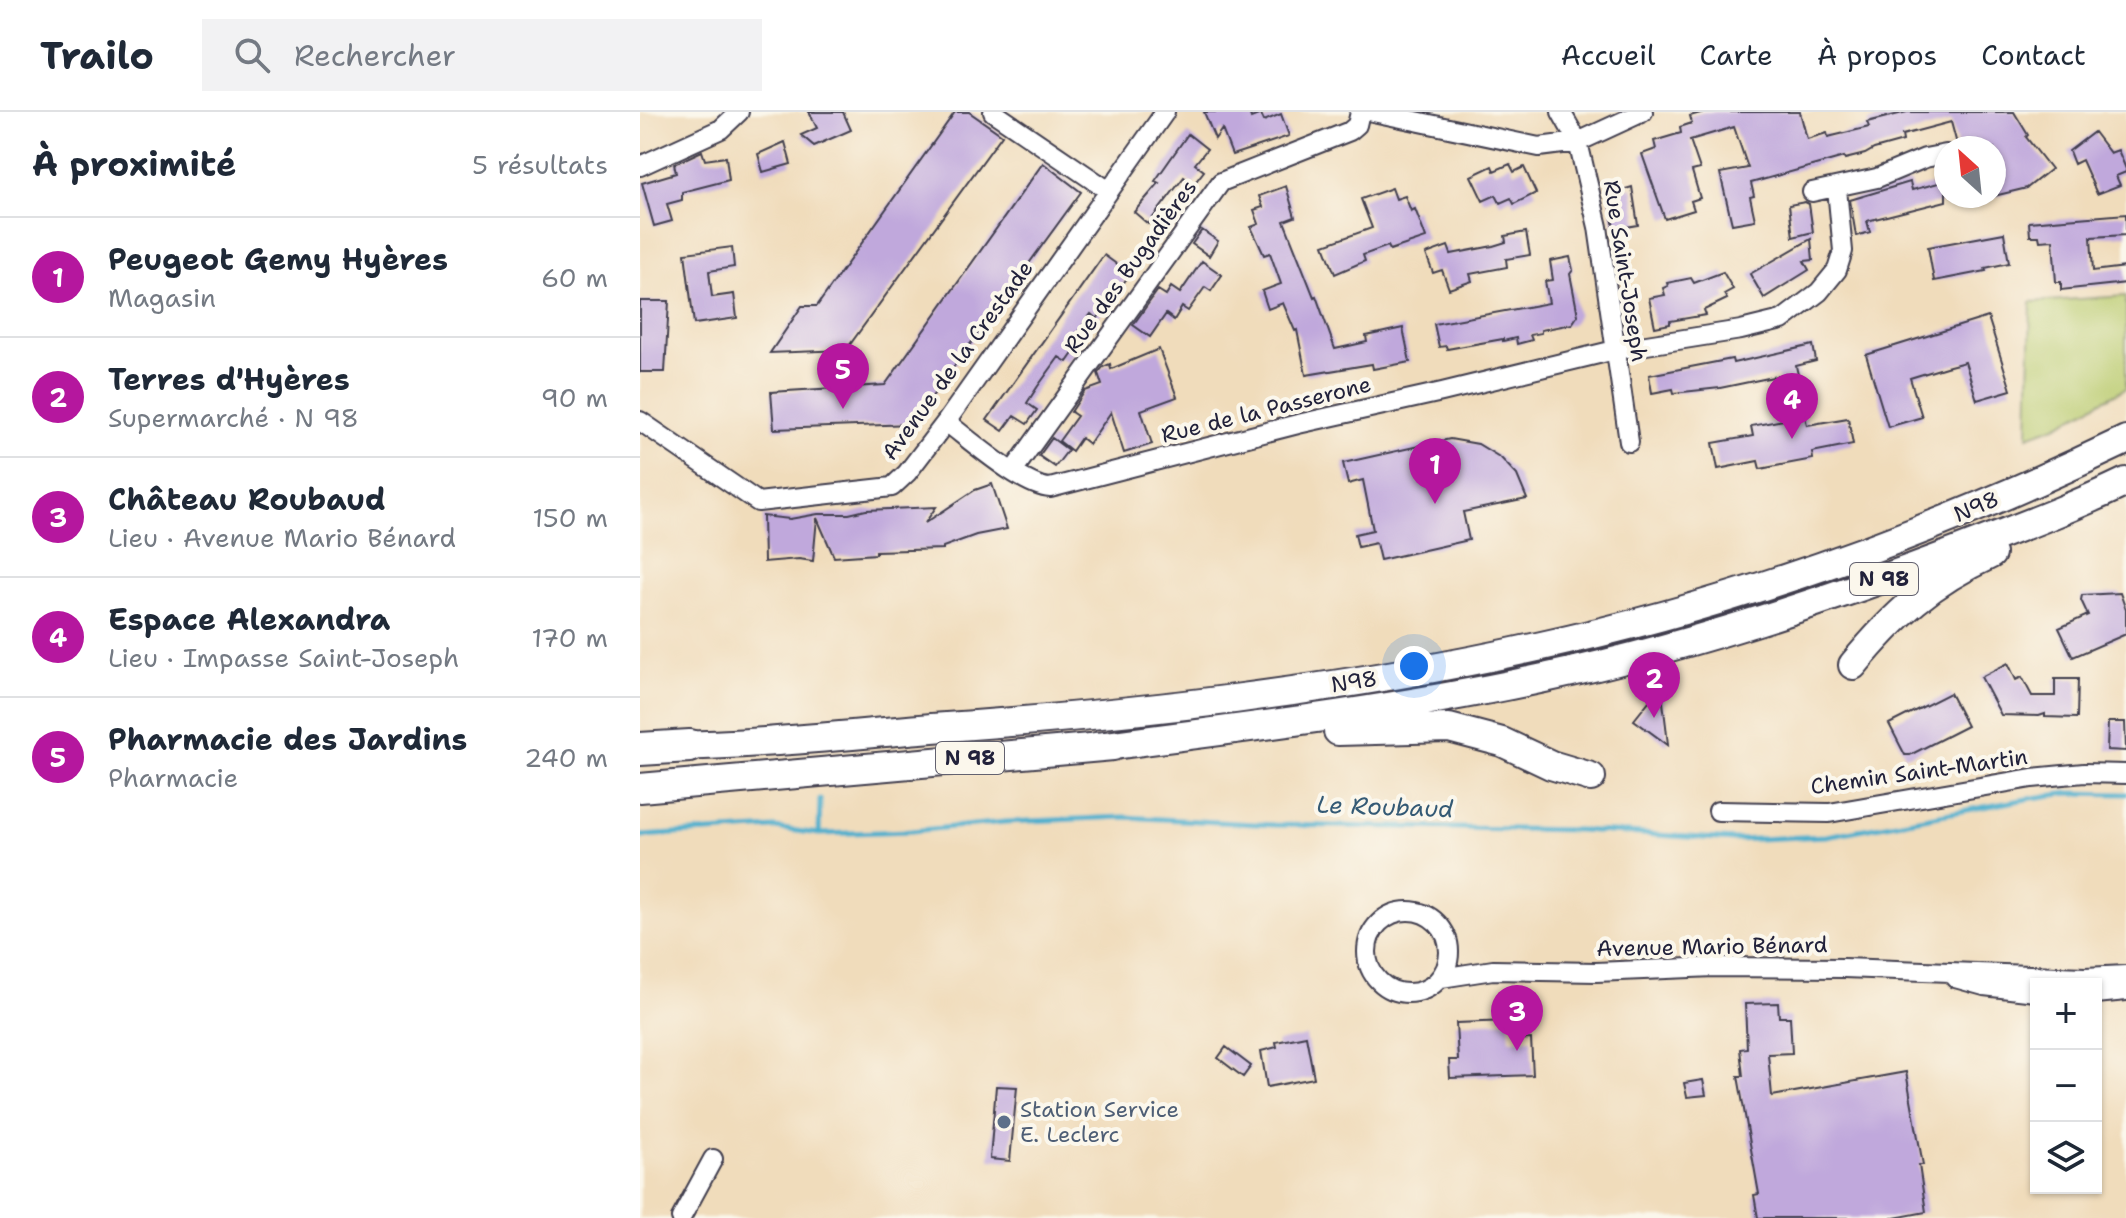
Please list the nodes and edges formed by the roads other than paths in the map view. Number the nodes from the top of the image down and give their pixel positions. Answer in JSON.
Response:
{"nodes":[{"id":1,"x":993,"y":112,"type":"edge"},
{"id":2,"x":1165,"y":112,"type":"edge"},
{"id":3,"x":1360,"y":112,"type":"edge"},
{"id":4,"x":1373,"y":112,"type":"edge"},
{"id":5,"x":1561,"y":112,"type":"edge"},
{"id":6,"x":1643,"y":112,"type":"edge"},
{"id":7,"x":736,"y":113,"type":"edge"},
{"id":8,"x":1398,"y":115,"type":"edge"},
{"id":9,"x":1578,"y":142,"type":"junction"},
{"id":10,"x":1934,"y":156,"type":"edge"},
{"id":11,"x":641,"y":166,"type":"edge"},
{"id":12,"x":1837,"y":189,"type":"junction"},
{"id":13,"x":1109,"y":191,"type":"junction"},
{"id":14,"x":1812,"y":192,"type":"dead end"},
{"id":15,"x":1615,"y":350,"type":"junction"},
{"id":16,"x":640,"y":421,"type":"edge"},
{"id":17,"x":946,"y":422,"type":"junction"},
{"id":18,"x":2126,"y":440,"type":"edge"},
{"id":19,"x":1629,"y":442,"type":"dead end"},
{"id":20,"x":1013,"y":471,"type":"junction"},
{"id":21,"x":2122,"y":484,"type":"edge"},
{"id":22,"x":1853,"y":665,"type":"dead end"},
{"id":23,"x":690,"y":746,"type":"joint"},
{"id":24,"x":1096,"y":747,"type":"junction"},
{"id":25,"x":640,"y":748,"type":"edge"},
{"id":26,"x":2126,"y":774,"type":"edge"},
{"id":27,"x":1591,"y":777,"type":"dead end"},
{"id":28,"x":640,"y":785,"type":"edge"},
{"id":29,"x":1718,"y":811,"type":"dead end"},
{"id":30,"x":1447,"y":936,"type":"junction"},
{"id":31,"x":1493,"y":970,"type":"junction"},
{"id":32,"x":1933,"y":972,"type":"junction"},
{"id":33,"x":2126,"y":975,"type":"edge"},
{"id":34,"x":1441,"y":978,"type":"junction"},
{"id":35,"x":2030,"y":991,"type":"edge"},
{"id":36,"x":2126,"y":991,"type":"edge"},
{"id":37,"x":2102,"y":993,"type":"edge"},
{"id":38,"x":713,"y":1159,"type":"dead end"},
{"id":39,"x":681,"y":1218,"type":"edge"}],
"edges":[{"from":1,"to":13,"type":"street"},
{"from":2,"to":13,"type":"street","name":"Avenue de la Crestade"},
{"from":3,"to":20,"type":"street","name":"Rue des Bugadières"},
{"from":4,"to":8,"type":"street"},
{"from":5,"to":9,"type":"street","name":"Rue Saint-Joseph"},
{"from":6,"to":9,"type":"street"},
{"from":7,"to":11,"type":"street"},
{"from":8,"to":9,"type":"street"},
{"from":9,"to":15,"type":"street","name":"Rue Saint-Joseph"},
{"from":10,"to":12,"type":"street"},
{"from":12,"to":14,"type":"street"},
{"from":12,"to":15,"type":"street","name":"Rue de la Passerone"},
{"from":13,"to":17,"type":"street","name":"Avenue de la Crestade"},
{"from":15,"to":19,"type":"street","name":"Rue Saint-Joseph"},
{"from":15,"to":20,"type":"street","name":"Rue de la Passerone"},
{"from":16,"to":17,"type":"street","name":"Avenue de la Crestade"},
{"from":17,"to":20,"type":"street","name":"Rue de la Passerone"},
{"from":18,"to":23,"type":"highway","name":"N98","number":"N 98"},
{"from":21,"to":22,"type":"highway"},
{"from":21,"to":24,"type":"highway","number":"N 98"},
{"from":23,"to":25,"type":"highway"},
{"from":24,"to":27,"type":"highway"},
{"from":24,"to":28,"type":"highway","number":"N 98"},
{"from":26,"to":29,"type":"street","name":"Chemin Saint-Martin"},
{"from":30,"to":31,"type":"street"},
{"from":30,"to":34,"type":"street"},
{"from":30,"to":34,"type":"street"},
{"from":31,"to":32,"type":"street","name":"Avenue Mario Bénard"},
{"from":31,"to":34,"type":"street","name":"Avenue Mario Bénard"},
{"from":32,"to":33,"type":"street","name":"Avenue Mario Bénard"},
{"from":32,"to":35,"type":"street","name":"Avenue Mario Bénard"},
{"from":36,"to":37,"type":"street"},
{"from":38,"to":39,"type":"street"}]}
